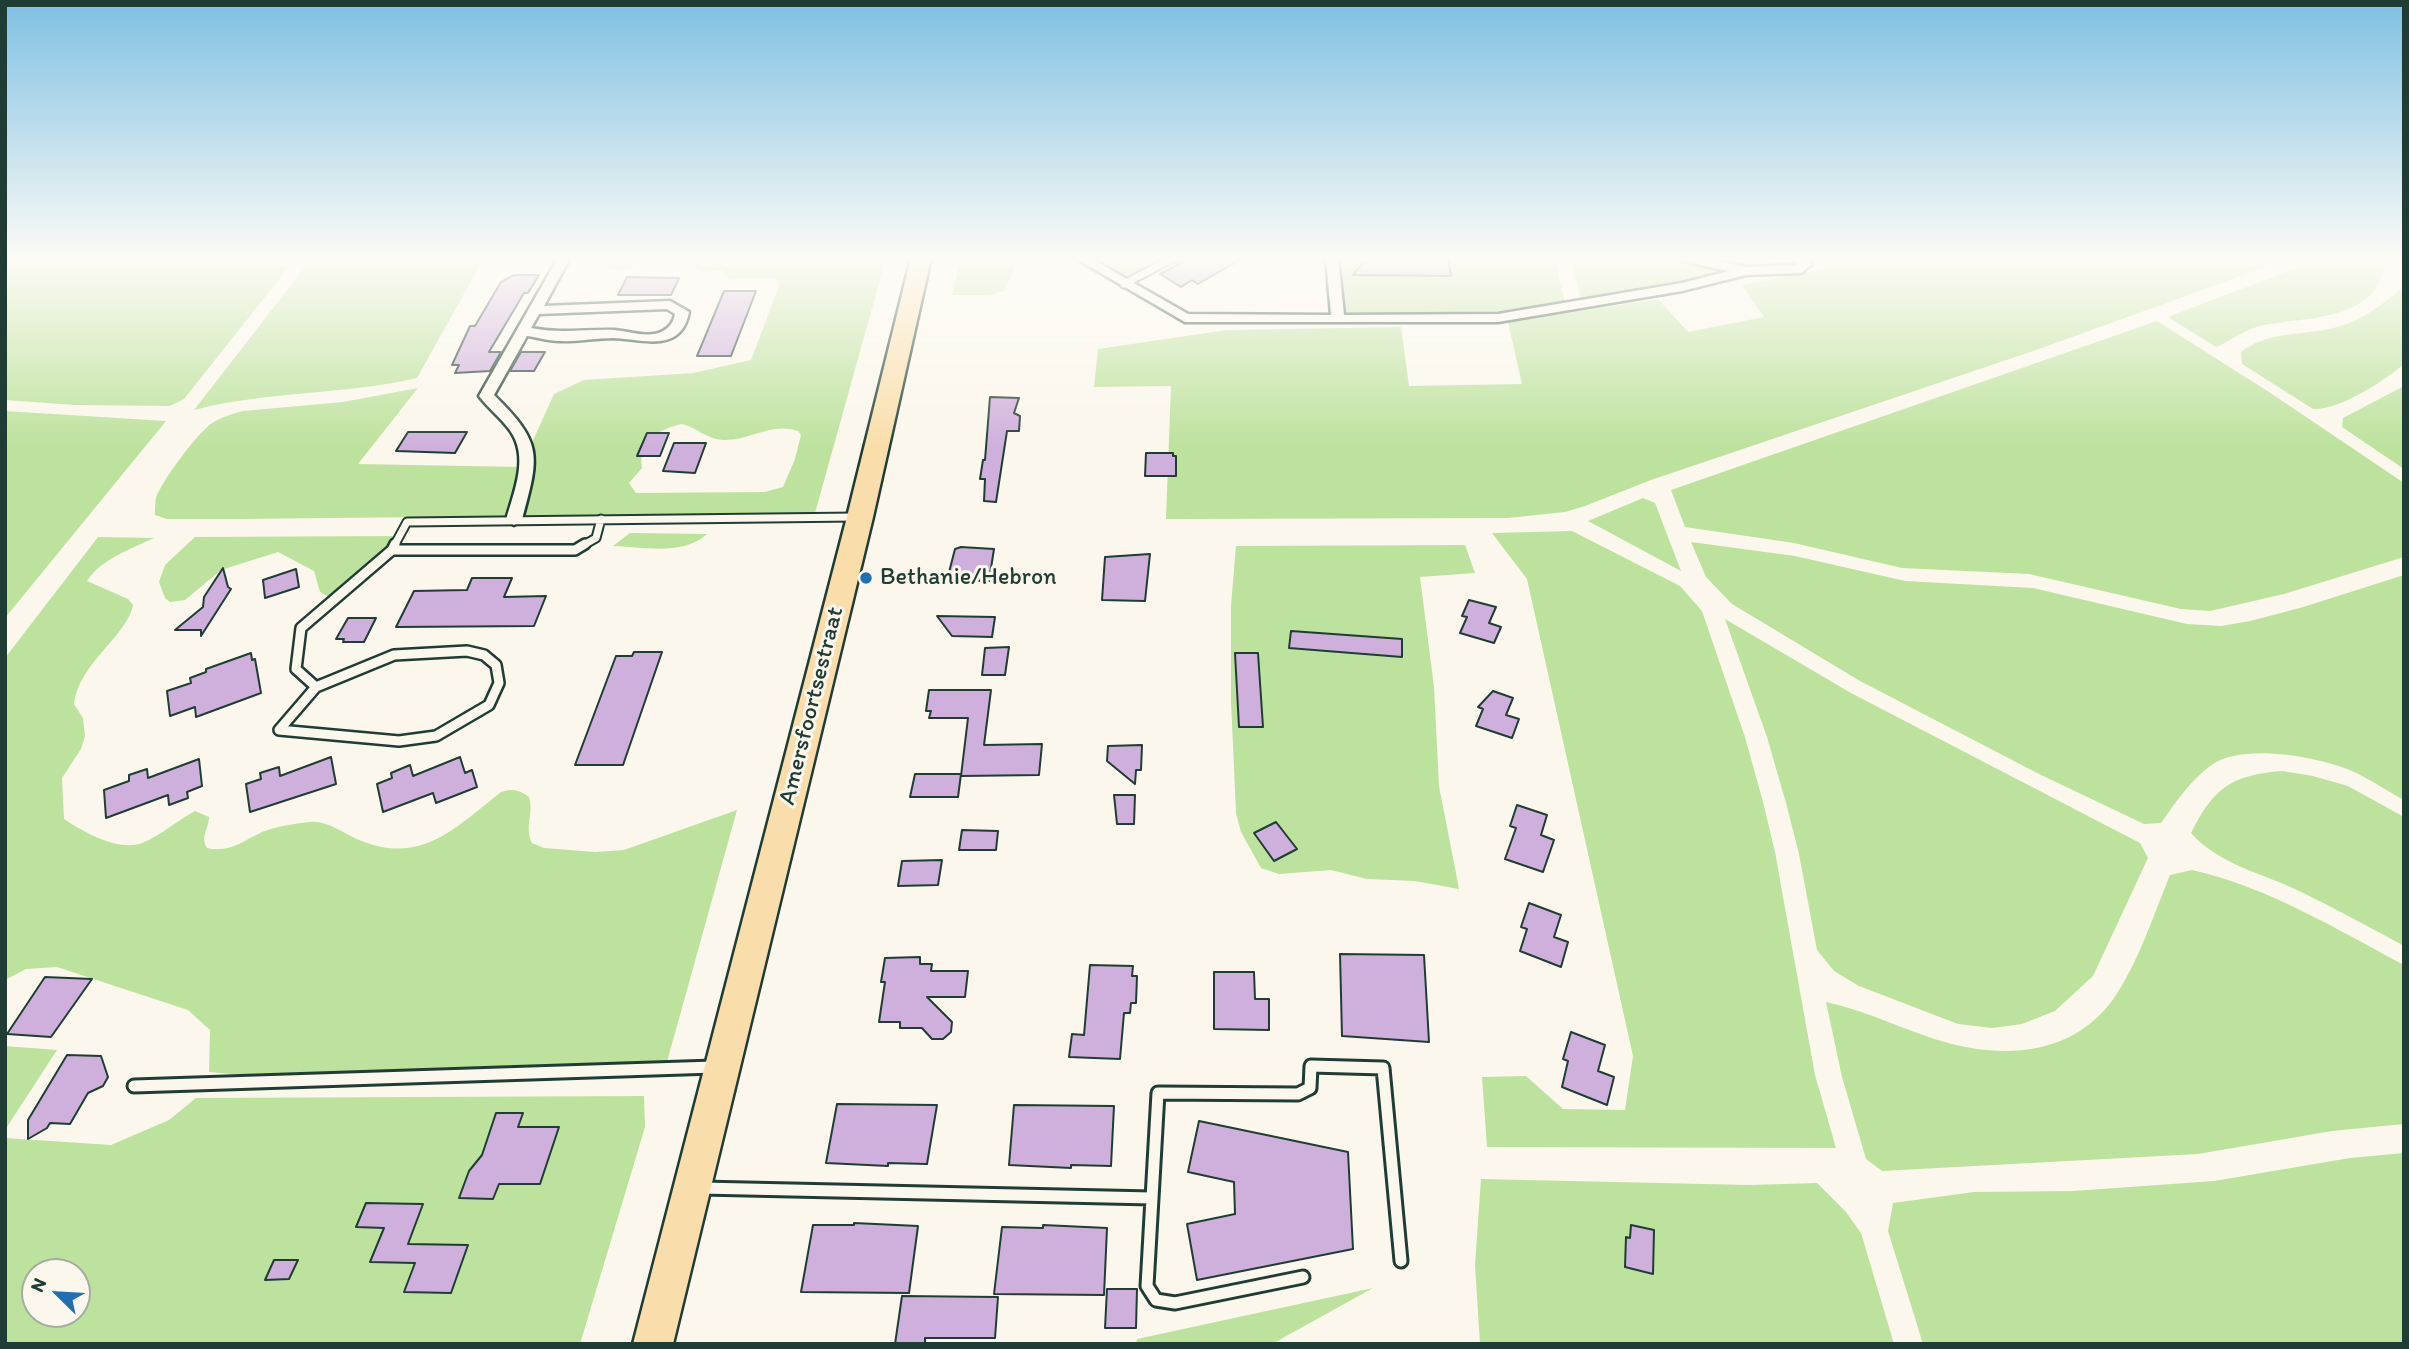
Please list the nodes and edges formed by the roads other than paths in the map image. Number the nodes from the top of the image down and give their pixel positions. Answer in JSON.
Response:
{"nodes":[{"id":1,"x":530,"y":321,"type":"edge"},
{"id":2,"x":680,"y":321,"type":"edge"},
{"id":3,"x":906,"y":321,"type":"edge"},
{"id":4,"x":524,"y":331,"type":"junction"},
{"id":5,"x":860,"y":517,"type":"junction"},
{"id":6,"x":601,"y":519,"type":"junction"},
{"id":7,"x":514,"y":520,"type":"junction"},
{"id":8,"x":392,"y":550,"type":"junction"},
{"id":9,"x":316,"y":687,"type":"junction"},
{"id":10,"x":722,"y":1067,"type":"junction"},
{"id":11,"x":134,"y":1086,"type":"dead end"},
{"id":12,"x":692,"y":1187,"type":"junction"},
{"id":13,"x":1152,"y":1198,"type":"junction"},
{"id":14,"x":1401,"y":1261,"type":"dead end"},
{"id":15,"x":1303,"y":1277,"type":"dead end"},
{"id":16,"x":653,"y":1344,"type":"edge"}],
"edges":[{"from":1,"to":4,"type":"street"},
{"from":2,"to":4,"type":"street"},
{"from":3,"to":5,"type":"main road","name":"Amersfoortsestraat"},
{"from":4,"to":7,"type":"street"},
{"from":5,"to":6,"type":"lane"},
{"from":5,"to":10,"type":"main road","name":"Amersfoortsestraat"},
{"from":6,"to":7,"type":"lane"},
{"from":6,"to":8,"type":"lane"},
{"from":7,"to":8,"type":"lane"},
{"from":8,"to":9,"type":"lane"},
{"from":9,"to":9,"type":"lane"},
{"from":10,"to":11,"type":"lane"},
{"from":10,"to":12,"type":"main road","name":"Amersfoortsestraat"},
{"from":12,"to":13,"type":"lane"},
{"from":12,"to":16,"type":"main road","name":"Amersfoortsestraat"},
{"from":13,"to":14,"type":"lane"},
{"from":13,"to":15,"type":"lane"}]}
